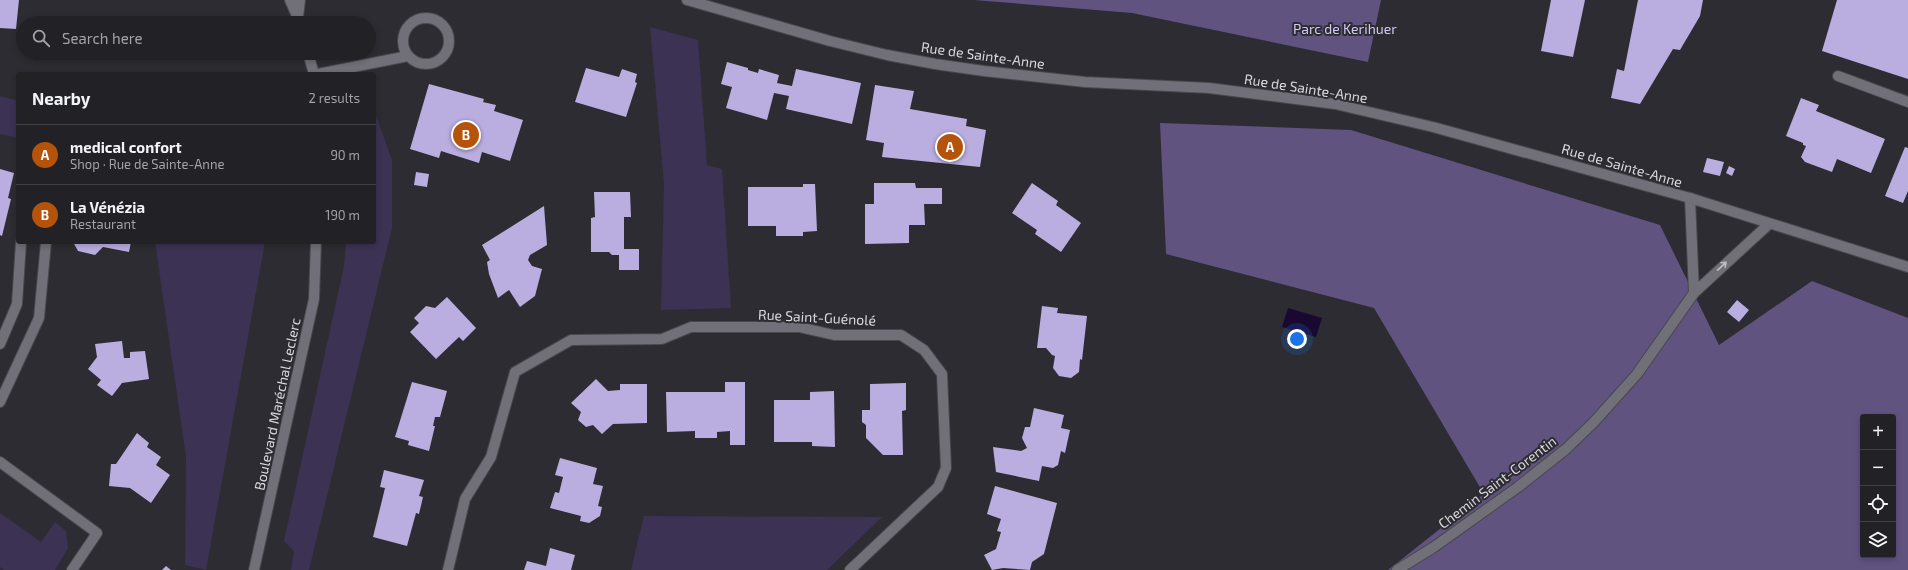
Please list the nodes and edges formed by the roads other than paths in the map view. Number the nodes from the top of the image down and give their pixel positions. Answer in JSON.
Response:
{"nodes":[{"id":1,"x":290,"y":0,"type":"edge"},
{"id":2,"x":300,"y":0,"type":"edge"},
{"id":3,"x":687,"y":0,"type":"edge"},
{"id":4,"x":297,"y":16,"type":"edge"},
{"id":5,"x":299,"y":16,"type":"edge"},
{"id":6,"x":408,"y":56,"type":"junction"},
{"id":7,"x":310,"y":60,"type":"edge"},
{"id":8,"x":313,"y":72,"type":"edge"},
{"id":9,"x":328,"y":72,"type":"edge"},
{"id":10,"x":1838,"y":76,"type":"dead end"},
{"id":11,"x":1908,"y":102,"type":"edge"},
{"id":12,"x":1690,"y":198,"type":"junction"},
{"id":13,"x":1769,"y":224,"type":"junction"},
{"id":14,"x":21,"y":244,"type":"edge"},
{"id":15,"x":46,"y":244,"type":"edge"},
{"id":16,"x":316,"y":244,"type":"edge"},
{"id":17,"x":1908,"y":267,"type":"edge"},
{"id":18,"x":1694,"y":293,"type":"junction"},
{"id":19,"x":0,"y":344,"type":"edge"},
{"id":20,"x":0,"y":402,"type":"edge"},
{"id":21,"x":0,"y":462,"type":"edge"},
{"id":22,"x":72,"y":570,"type":"edge"},
{"id":23,"x":254,"y":570,"type":"edge"},
{"id":24,"x":448,"y":570,"type":"edge"},
{"id":25,"x":850,"y":570,"type":"edge"},
{"id":26,"x":1397,"y":570,"type":"edge"}],
"edges":[{"from":1,"to":4,"type":"street"},
{"from":2,"to":5,"type":"street"},
{"from":3,"to":12,"type":"street","name":"Rue de Sainte-Anne"},
{"from":6,"to":6,"type":"street"},
{"from":6,"to":9,"type":"street"},
{"from":7,"to":8,"type":"street"},
{"from":10,"to":11,"type":"street"},
{"from":12,"to":13,"type":"street","name":"Rue de Sainte-Anne"},
{"from":12,"to":18,"type":"street"},
{"from":13,"to":17,"type":"street","name":"Rue de Sainte-Anne"},
{"from":18,"to":13,"type":"street","name":"Chemin Saint-Corentin","one_way":true},
{"from":14,"to":19,"type":"street"},
{"from":15,"to":20,"type":"street"},
{"from":16,"to":23,"type":"street","name":"Boulevard Maréchal Leclerc"},
{"from":18,"to":26,"type":"street","name":"Chemin Saint-Corentin"},
{"from":21,"to":22,"type":"street"},
{"from":24,"to":25,"type":"street","name":"Rue Saint-Guénolé"}]}
